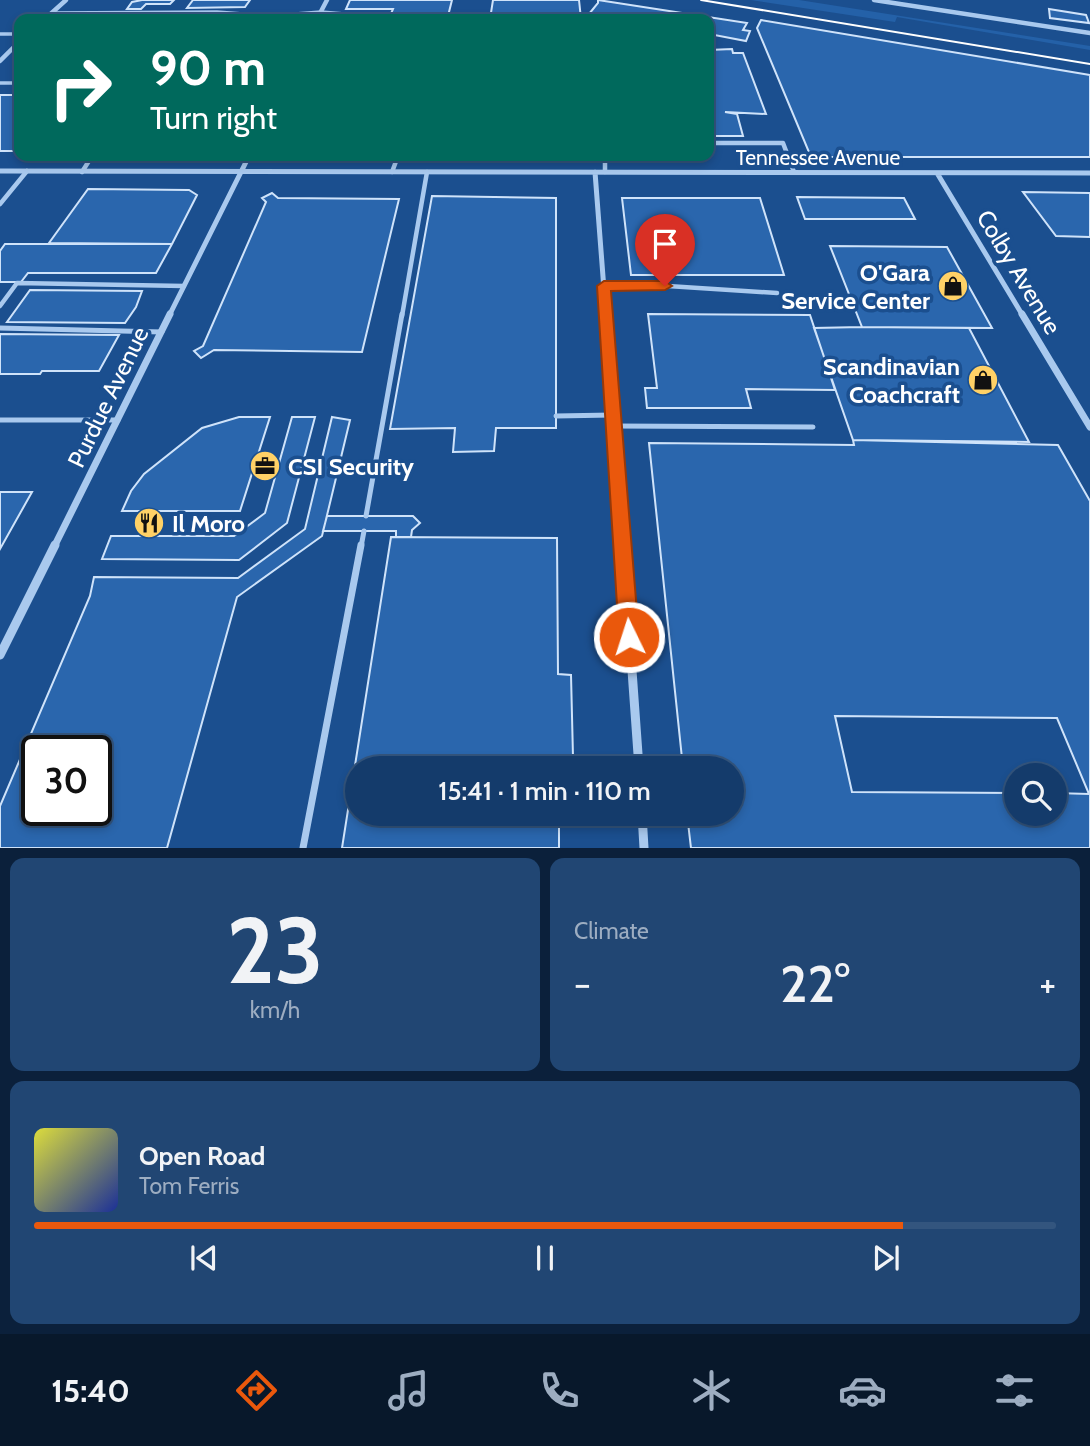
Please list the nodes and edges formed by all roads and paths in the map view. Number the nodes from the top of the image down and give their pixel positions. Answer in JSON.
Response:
{"nodes":[{"id":1,"x":66,"y":0,"type":"edge"},
{"id":2,"x":327,"y":0,"type":"edge"},
{"id":3,"x":874,"y":0,"type":"edge"},
{"id":4,"x":321,"y":12,"type":"junction"},
{"id":5,"x":51,"y":13,"type":"joint"},
{"id":6,"x":240,"y":14,"type":"edge"},
{"id":7,"x":303,"y":14,"type":"edge"},
{"id":8,"x":345,"y":14,"type":"edge"},
{"id":9,"x":1090,"y":33,"type":"edge"},
{"id":10,"x":14,"y":47,"type":"edge"},
{"id":11,"x":0,"y":61,"type":"edge"},
{"id":12,"x":714,"y":143,"type":"edge"},
{"id":13,"x":89,"y":161,"type":"edge"},
{"id":14,"x":247,"y":161,"type":"edge"},
{"id":15,"x":396,"y":161,"type":"edge"},
{"id":16,"x":605,"y":161,"type":"edge"},
{"id":17,"x":0,"y":171,"type":"edge"},
{"id":18,"x":242,"y":171,"type":"junction"},
{"id":19,"x":27,"y":172,"type":"junction"},
{"id":20,"x":82,"y":172,"type":"junction"},
{"id":21,"x":392,"y":172,"type":"junction"},
{"id":22,"x":427,"y":172,"type":"junction"},
{"id":23,"x":596,"y":172,"type":"junction"},
{"id":24,"x":605,"y":172,"type":"junction"},
{"id":25,"x":794,"y":172,"type":"junction"},
{"id":26,"x":937,"y":173,"type":"junction"},
{"id":27,"x":1090,"y":173,"type":"edge"},
{"id":28,"x":0,"y":204,"type":"edge"},
{"id":29,"x":184,"y":286,"type":"junction"},
{"id":30,"x":604,"y":286,"type":"junction"},
{"id":31,"x":777,"y":293,"type":"dead end"},
{"id":32,"x":0,"y":306,"type":"edge"},
{"id":33,"x":0,"y":328,"type":"edge"},
{"id":34,"x":162,"y":332,"type":"junction"},
{"id":35,"x":612,"y":415,"type":"junction"},
{"id":36,"x":556,"y":416,"type":"dead end"},
{"id":37,"x":0,"y":420,"type":"edge"},
{"id":38,"x":118,"y":420,"type":"junction"},
{"id":39,"x":613,"y":426,"type":"junction"},
{"id":40,"x":813,"y":427,"type":"dead end"},
{"id":41,"x":1090,"y":427,"type":"edge"},
{"id":42,"x":366,"y":516,"type":"dead end"},
{"id":43,"x":364,"y":531,"type":"dead end"},
{"id":44,"x":0,"y":655,"type":"edge"},
{"id":45,"x":638,"y":756,"type":"edge"},
{"id":46,"x":643,"y":826,"type":"edge"},
{"id":47,"x":303,"y":848,"type":"edge"},
{"id":48,"x":645,"y":848,"type":"edge"}],
"edges":[{"from":1,"to":5,"type":"street"},
{"from":2,"to":4,"type":"street"},
{"from":3,"to":9,"type":"street"},
{"from":4,"to":7,"type":"lane"},
{"from":4,"to":8,"type":"lane"},
{"from":5,"to":6,"type":"lane"},
{"from":10,"to":11,"type":"street"},
{"from":12,"to":25,"type":"lane"},
{"from":13,"to":20,"type":"lane"},
{"from":14,"to":18,"type":"street","name":"Purdue Avenue"},
{"from":15,"to":21,"type":"lane"},
{"from":16,"to":24,"type":"lane"},
{"from":17,"to":19,"type":"street","name":"Tennessee Avenue"},
{"from":18,"to":20,"type":"street","name":"Tennessee Avenue"},
{"from":18,"to":21,"type":"street","name":"Tennessee Avenue"},
{"from":18,"to":29,"type":"street","name":"Purdue Avenue"},
{"from":19,"to":20,"type":"street","name":"Tennessee Avenue"},
{"from":19,"to":28,"type":"lane"},
{"from":21,"to":22,"type":"street","name":"Tennessee Avenue"},
{"from":22,"to":23,"type":"street","name":"Tennessee Avenue"},
{"from":22,"to":42,"type":"lane"},
{"from":23,"to":24,"type":"street","name":"Tennessee Avenue"},
{"from":23,"to":30,"type":"street"},
{"from":24,"to":25,"type":"street","name":"Tennessee Avenue"},
{"from":25,"to":26,"type":"street","name":"Tennessee Avenue"},
{"from":26,"to":27,"type":"street","name":"Tennessee Avenue"},
{"from":26,"to":41,"type":"street","name":"Colby Avenue"},
{"from":29,"to":32,"type":"lane"},
{"from":29,"to":34,"type":"street","name":"Purdue Avenue"},
{"from":30,"to":31,"type":"lane"},
{"from":30,"to":35,"type":"street"},
{"from":33,"to":34,"type":"lane"},
{"from":34,"to":38,"type":"street","name":"Purdue Avenue"},
{"from":35,"to":36,"type":"lane"},
{"from":35,"to":39,"type":"street"},
{"from":37,"to":38,"type":"lane"},
{"from":38,"to":44,"type":"street","name":"Purdue Avenue"},
{"from":39,"to":40,"type":"lane"},
{"from":39,"to":45,"type":"street"},
{"from":43,"to":47,"type":"lane"},
{"from":46,"to":48,"type":"street"}]}
